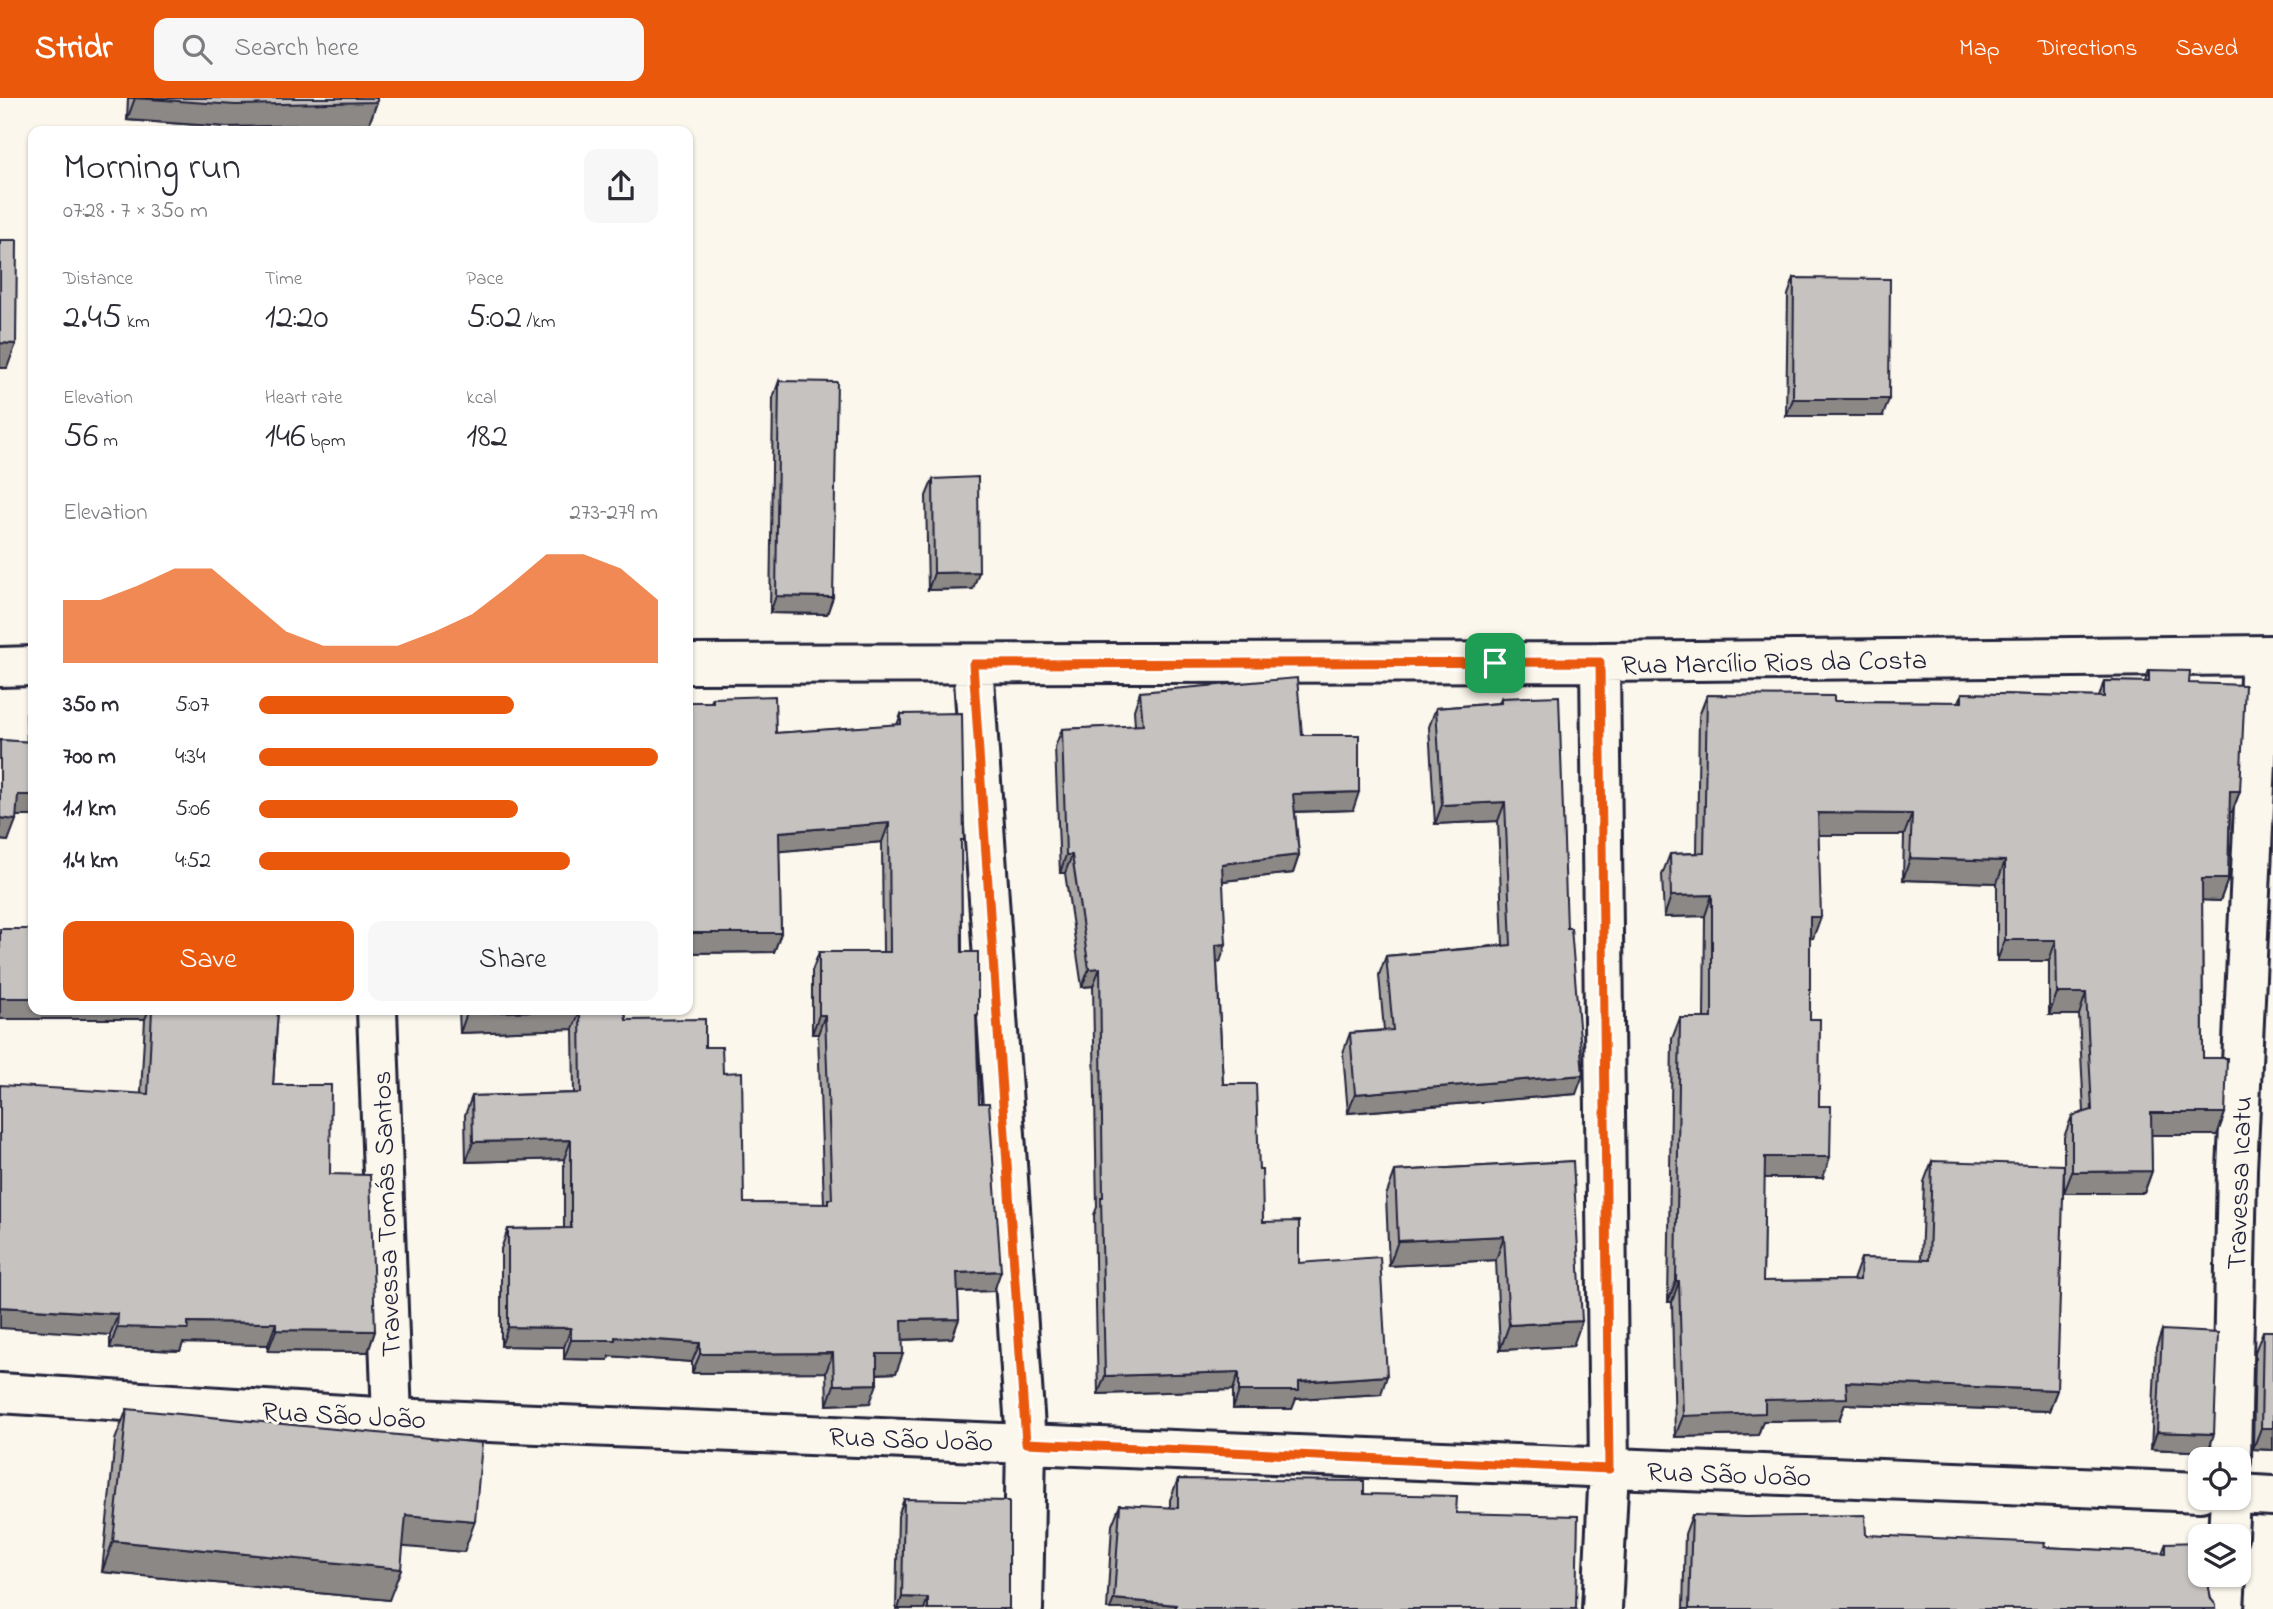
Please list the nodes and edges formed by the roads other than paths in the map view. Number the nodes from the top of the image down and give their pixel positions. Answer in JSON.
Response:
{"nodes":[{"id":1,"x":2267,"y":656,"type":"edge"},
{"id":2,"x":1600,"y":662,"type":"junction"},
{"id":3,"x":693,"y":664,"type":"edge"},
{"id":4,"x":973,"y":664,"type":"junction"},
{"id":5,"x":28,"y":666,"type":"edge"},
{"id":6,"x":0,"y":667,"type":"edge"},
{"id":7,"x":377,"y":1015,"type":"edge"},
{"id":8,"x":0,"y":1393,"type":"edge"},
{"id":9,"x":392,"y":1418,"type":"junction"},
{"id":10,"x":1026,"y":1443,"type":"junction"},
{"id":11,"x":2231,"y":1447,"type":"edge"},
{"id":12,"x":1609,"y":1469,"type":"junction"},
{"id":13,"x":2188,"y":1492,"type":"edge"},
{"id":14,"x":2251,"y":1495,"type":"edge"},
{"id":15,"x":2273,"y":1496,"type":"edge"},
{"id":16,"x":2225,"y":1587,"type":"edge"},
{"id":17,"x":1023,"y":1609,"type":"edge"},
{"id":18,"x":1602,"y":1609,"type":"edge"},
{"id":19,"x":2224,"y":1609,"type":"edge"}],
"edges":[{"from":1,"to":2,"type":"street","name":"Rua Marcílio Rios da Costa"},
{"from":1,"to":11,"type":"street","name":"Travessa Icatu"},
{"from":2,"to":4,"type":"street","name":"Rua Marcílio Rios da Costa"},
{"from":2,"to":12,"type":"street"},
{"from":3,"to":4,"type":"street","name":"Rua Marcílio Rios da Costa"},
{"from":4,"to":10,"type":"street"},
{"from":5,"to":6,"type":"street"},
{"from":7,"to":9,"type":"street","name":"Travessa Tomás Santos"},
{"from":8,"to":9,"type":"street","name":"Rua São João"},
{"from":9,"to":10,"type":"street","name":"Rua São João"},
{"from":10,"to":12,"type":"street","name":"Rua São João"},
{"from":10,"to":17,"type":"street"},
{"from":12,"to":13,"type":"street","name":"Rua São João"},
{"from":12,"to":18,"type":"street"},
{"from":14,"to":15,"type":"street"},
{"from":16,"to":19,"type":"street"}]}
